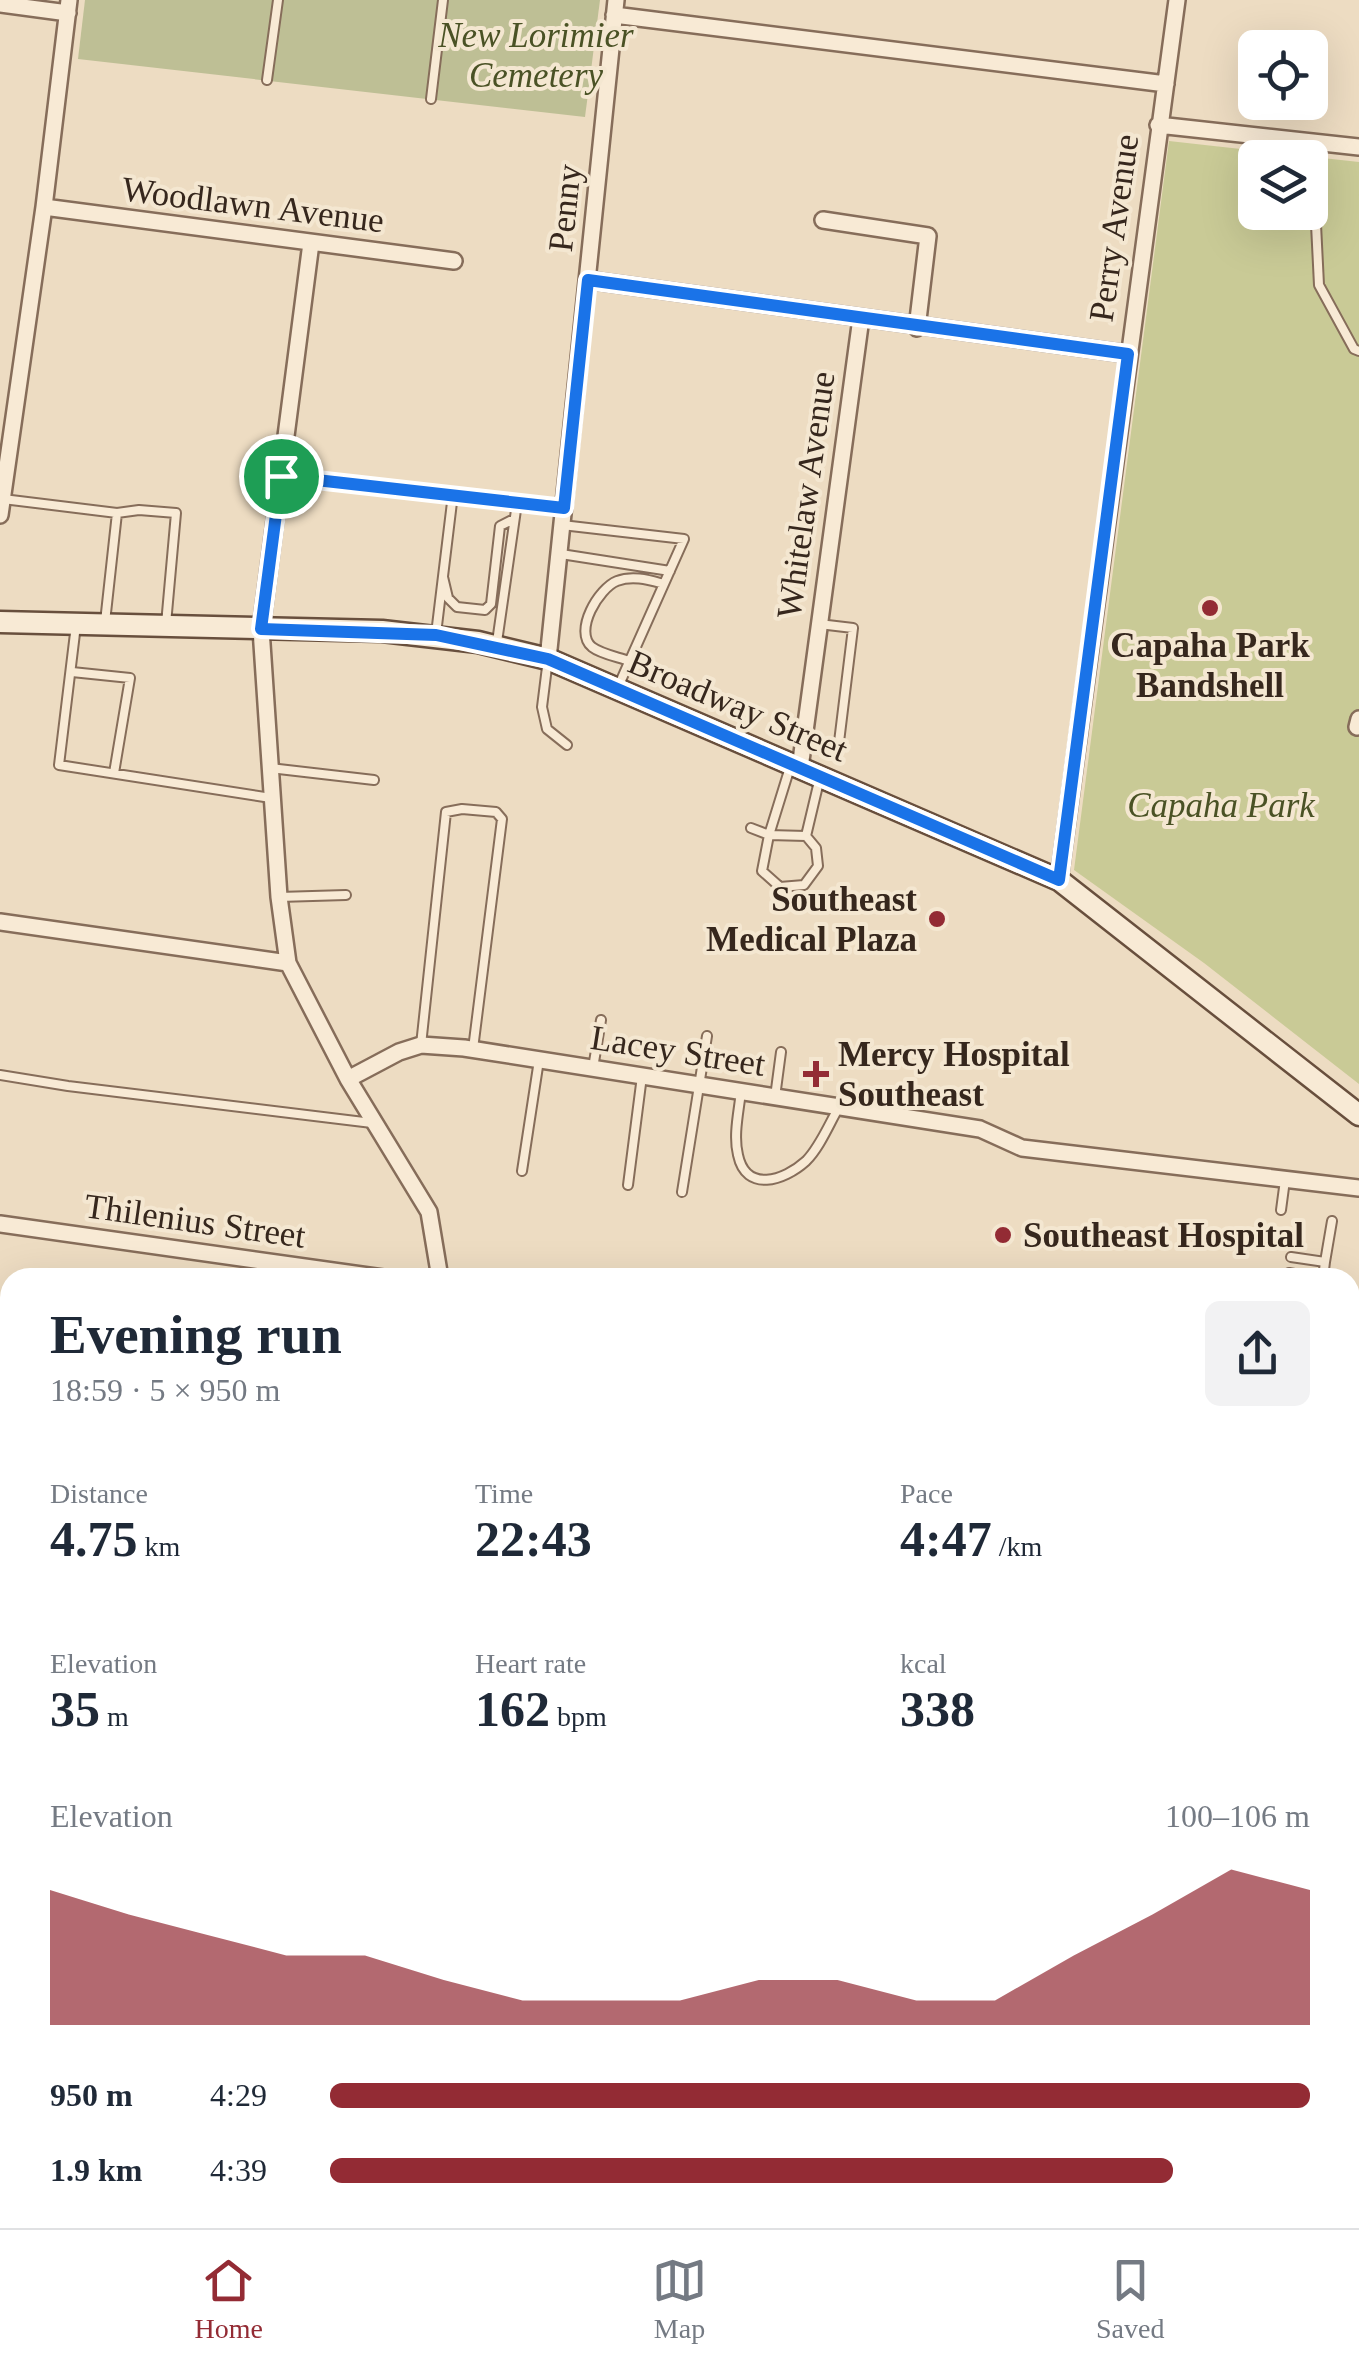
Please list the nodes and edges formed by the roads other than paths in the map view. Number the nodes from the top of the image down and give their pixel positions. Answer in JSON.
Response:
{"nodes":[{"id":1,"x":278,"y":0,"type":"edge"},
{"id":2,"x":443,"y":0,"type":"edge"},
{"id":3,"x":1177,"y":0,"type":"edge"},
{"id":4,"x":0,"y":4,"type":"edge"},
{"id":5,"x":68,"y":6,"type":"edge"},
{"id":6,"x":615,"y":7,"type":"edge"},
{"id":7,"x":267,"y":80,"type":"dead end"},
{"id":8,"x":1166,"y":84,"type":"junction"},
{"id":9,"x":431,"y":99,"type":"dead end"},
{"id":10,"x":1158,"y":125,"type":"junction"},
{"id":11,"x":1286,"y":140,"type":"edge"},
{"id":12,"x":1328,"y":144,"type":"edge"},
{"id":13,"x":1359,"y":147,"type":"edge"},
{"id":14,"x":44,"y":207,"type":"junction"},
{"id":15,"x":823,"y":220,"type":"dead end"},
{"id":16,"x":1316,"y":230,"type":"edge"},
{"id":17,"x":311,"y":243,"type":"junction"},
{"id":18,"x":454,"y":261,"type":"dead end"},
{"id":19,"x":588,"y":280,"type":"junction"},
{"id":20,"x":860,"y":318,"type":"junction"},
{"id":21,"x":916,"y":328,"type":"junction"},
{"id":22,"x":1359,"y":352,"type":"edge"},
{"id":23,"x":1128,"y":354,"type":"junction"},
{"id":24,"x":281,"y":476,"type":"junction"},
{"id":25,"x":452,"y":494,"type":"junction"},
{"id":26,"x":516,"y":502,"type":"junction"},
{"id":27,"x":1,"y":507,"type":"edge"},
{"id":28,"x":117,"y":512,"type":"junction"},
{"id":29,"x":563,"y":517,"type":"junction"},
{"id":30,"x":514,"y":519,"type":"junction"},
{"id":31,"x":559,"y":554,"type":"junction"},
{"id":32,"x":670,"y":571,"type":"junction"},
{"id":33,"x":443,"y":577,"type":"junction"},
{"id":34,"x":664,"y":584,"type":"junction"},
{"id":35,"x":0,"y":622,"type":"edge"},
{"id":36,"x":819,"y":624,"type":"junction"},
{"id":37,"x":76,"y":625,"type":"junction"},
{"id":38,"x":104,"y":626,"type":"junction"},
{"id":39,"x":165,"y":628,"type":"junction"},
{"id":40,"x":261,"y":629,"type":"junction"},
{"id":41,"x":436,"y":635,"type":"junction"},
{"id":42,"x":496,"y":646,"type":"junction"},
{"id":43,"x":548,"y":659,"type":"junction"},
{"id":44,"x":629,"y":662,"type":"junction"},
{"id":45,"x":72,"y":672,"type":"junction"},
{"id":46,"x":617,"y":689,"type":"junction"},
{"id":47,"x":839,"y":742,"type":"dead end"},
{"id":48,"x":567,"y":745,"type":"dead end"},
{"id":49,"x":796,"y":766,"type":"junction"},
{"id":50,"x":270,"y":768,"type":"junction"},
{"id":51,"x":114,"y":773,"type":"junction"},
{"id":52,"x":820,"y":777,"type":"junction"},
{"id":53,"x":374,"y":780,"type":"dead end"},
{"id":54,"x":272,"y":798,"type":"junction"},
{"id":55,"x":750,"y":828,"type":"dead end"},
{"id":56,"x":769,"y":835,"type":"junction"},
{"id":57,"x":806,"y":836,"type":"junction"},
{"id":58,"x":1059,"y":880,"type":"junction"},
{"id":59,"x":346,"y":895,"type":"dead end"},
{"id":60,"x":279,"y":897,"type":"junction"},
{"id":61,"x":0,"y":922,"type":"edge"},
{"id":62,"x":288,"y":963,"type":"junction"},
{"id":63,"x":600,"y":1020,"type":"dead end"},
{"id":64,"x":708,"y":1036,"type":"dead end"},
{"id":65,"x":421,"y":1045,"type":"junction"},
{"id":66,"x":473,"y":1050,"type":"junction"},
{"id":67,"x":782,"y":1052,"type":"dead end"},
{"id":68,"x":539,"y":1060,"type":"junction"},
{"id":69,"x":593,"y":1068,"type":"junction"},
{"id":70,"x":0,"y":1074,"type":"edge"},
{"id":71,"x":642,"y":1076,"type":"junction"},
{"id":72,"x":348,"y":1079,"type":"junction"},
{"id":73,"x":698,"y":1086,"type":"junction"},
{"id":74,"x":741,"y":1092,"type":"junction"},
{"id":75,"x":775,"y":1096,"type":"junction"},
{"id":76,"x":839,"y":1107,"type":"junction"},
{"id":77,"x":1359,"y":1115,"type":"edge"},
{"id":78,"x":375,"y":1123,"type":"junction"},
{"id":79,"x":522,"y":1171,"type":"dead end"},
{"id":80,"x":1286,"y":1179,"type":"junction"},
{"id":81,"x":628,"y":1185,"type":"dead end"},
{"id":82,"x":1359,"y":1188,"type":"edge"},
{"id":83,"x":682,"y":1192,"type":"dead end"},
{"id":84,"x":1281,"y":1210,"type":"dead end"},
{"id":85,"x":1332,"y":1221,"type":"dead end"},
{"id":86,"x":0,"y":1224,"type":"edge"},
{"id":87,"x":1291,"y":1257,"type":"dead end"},
{"id":88,"x":1325,"y":1262,"type":"junction"},
{"id":89,"x":275,"y":1268,"type":"edge"},
{"id":90,"x":438,"y":1268,"type":"edge"},
{"id":91,"x":1323,"y":1268,"type":"edge"}],
"edges":[{"from":1,"to":7,"type":"lane"},
{"from":2,"to":9,"type":"lane"},
{"from":3,"to":8,"type":"street","name":"Perry Avenue"},
{"from":4,"to":5,"type":"street"},
{"from":5,"to":14,"type":"street"},
{"from":6,"to":8,"type":"street"},
{"from":6,"to":19,"type":"street","name":"Penny"},
{"from":8,"to":10,"type":"street","name":"Perry Avenue"},
{"from":10,"to":11,"type":"street"},
{"from":10,"to":23,"type":"street","name":"Perry Avenue"},
{"from":12,"to":13,"type":"street"},
{"from":14,"to":17,"type":"street","name":"Woodlawn Avenue"},
{"from":14,"to":27,"type":"street"},
{"from":15,"to":21,"type":"street"},
{"from":16,"to":22,"type":"lane"},
{"from":17,"to":18,"type":"street","name":"Woodlawn Avenue"},
{"from":17,"to":24,"type":"street"},
{"from":19,"to":20,"type":"street"},
{"from":19,"to":29,"type":"street","name":"Penny"},
{"from":20,"to":21,"type":"street"},
{"from":20,"to":36,"type":"street","name":"Whitelaw Avenue"},
{"from":21,"to":23,"type":"street"},
{"from":23,"to":58,"type":"street","name":"Perry Avenue"},
{"from":24,"to":25,"type":"lane"},
{"from":24,"to":40,"type":"street"},
{"from":25,"to":26,"type":"lane"},
{"from":25,"to":33,"type":"lane"},
{"from":26,"to":29,"type":"lane"},
{"from":26,"to":30,"type":"lane"},
{"from":27,"to":28,"type":"lane"},
{"from":28,"to":38,"type":"lane"},
{"from":28,"to":39,"type":"lane"},
{"from":29,"to":31,"type":"street","name":"Penny"},
{"from":29,"to":32,"type":"lane"},
{"from":30,"to":33,"type":"lane"},
{"from":30,"to":42,"type":"lane"},
{"from":31,"to":32,"type":"lane"},
{"from":31,"to":43,"type":"street","name":"Penny"},
{"from":32,"to":34,"type":"lane"},
{"from":33,"to":41,"type":"lane"},
{"from":34,"to":44,"type":"lane"},
{"from":34,"to":44,"type":"lane"},
{"from":35,"to":37,"type":"main road","name":"Broadway Street"},
{"from":36,"to":47,"type":"lane"},
{"from":36,"to":49,"type":"street","name":"Whitelaw Avenue"},
{"from":37,"to":38,"type":"main road","name":"Broadway Street"},
{"from":37,"to":45,"type":"lane"},
{"from":38,"to":39,"type":"main road","name":"Broadway Street"},
{"from":39,"to":40,"type":"main road","name":"Broadway Street"},
{"from":40,"to":41,"type":"main road","name":"Broadway Street"},
{"from":40,"to":50,"type":"street"},
{"from":41,"to":42,"type":"main road","name":"Broadway Street"},
{"from":42,"to":43,"type":"main road","name":"Broadway Street"},
{"from":43,"to":46,"type":"main road","name":"Broadway Street"},
{"from":43,"to":48,"type":"lane"},
{"from":44,"to":46,"type":"lane"},
{"from":45,"to":51,"type":"lane"},
{"from":45,"to":51,"type":"lane"},
{"from":46,"to":49,"type":"main road","name":"Broadway Street"},
{"from":49,"to":52,"type":"main road","name":"Broadway Street"},
{"from":49,"to":56,"type":"lane"},
{"from":50,"to":53,"type":"lane"},
{"from":50,"to":54,"type":"street"},
{"from":51,"to":54,"type":"lane"},
{"from":52,"to":57,"type":"lane"},
{"from":52,"to":58,"type":"main road","name":"Broadway Street"},
{"from":54,"to":60,"type":"street"},
{"from":55,"to":56,"type":"lane"},
{"from":56,"to":57,"type":"lane"},
{"from":56,"to":57,"type":"lane"},
{"from":58,"to":77,"type":"main road","name":"Broadway Street"},
{"from":59,"to":60,"type":"lane"},
{"from":60,"to":62,"type":"street"},
{"from":61,"to":62,"type":"street"},
{"from":62,"to":72,"type":"street"},
{"from":63,"to":69,"type":"lane"},
{"from":64,"to":73,"type":"lane"},
{"from":65,"to":66,"type":"street","name":"Lacey Street"},
{"from":65,"to":66,"type":"lane"},
{"from":65,"to":72,"type":"street","name":"Lacey Street"},
{"from":66,"to":68,"type":"street","name":"Lacey Street"},
{"from":67,"to":75,"type":"lane"},
{"from":68,"to":69,"type":"street","name":"Lacey Street"},
{"from":68,"to":79,"type":"lane"},
{"from":69,"to":71,"type":"street","name":"Lacey Street"},
{"from":70,"to":78,"type":"lane"},
{"from":71,"to":73,"type":"street","name":"Lacey Street"},
{"from":71,"to":81,"type":"lane"},
{"from":72,"to":78,"type":"street"},
{"from":73,"to":74,"type":"street","name":"Lacey Street"},
{"from":73,"to":83,"type":"lane"},
{"from":74,"to":75,"type":"street","name":"Lacey Street"},
{"from":74,"to":76,"type":"lane"},
{"from":75,"to":76,"type":"street","name":"Lacey Street"},
{"from":76,"to":80,"type":"street","name":"Lacey Street"},
{"from":78,"to":90,"type":"street"},
{"from":80,"to":82,"type":"street","name":"Lacey Street"},
{"from":80,"to":84,"type":"lane"},
{"from":85,"to":88,"type":"lane"},
{"from":86,"to":89,"type":"street","name":"Thilenius Street"},
{"from":87,"to":88,"type":"lane"},
{"from":88,"to":91,"type":"lane"}]}
